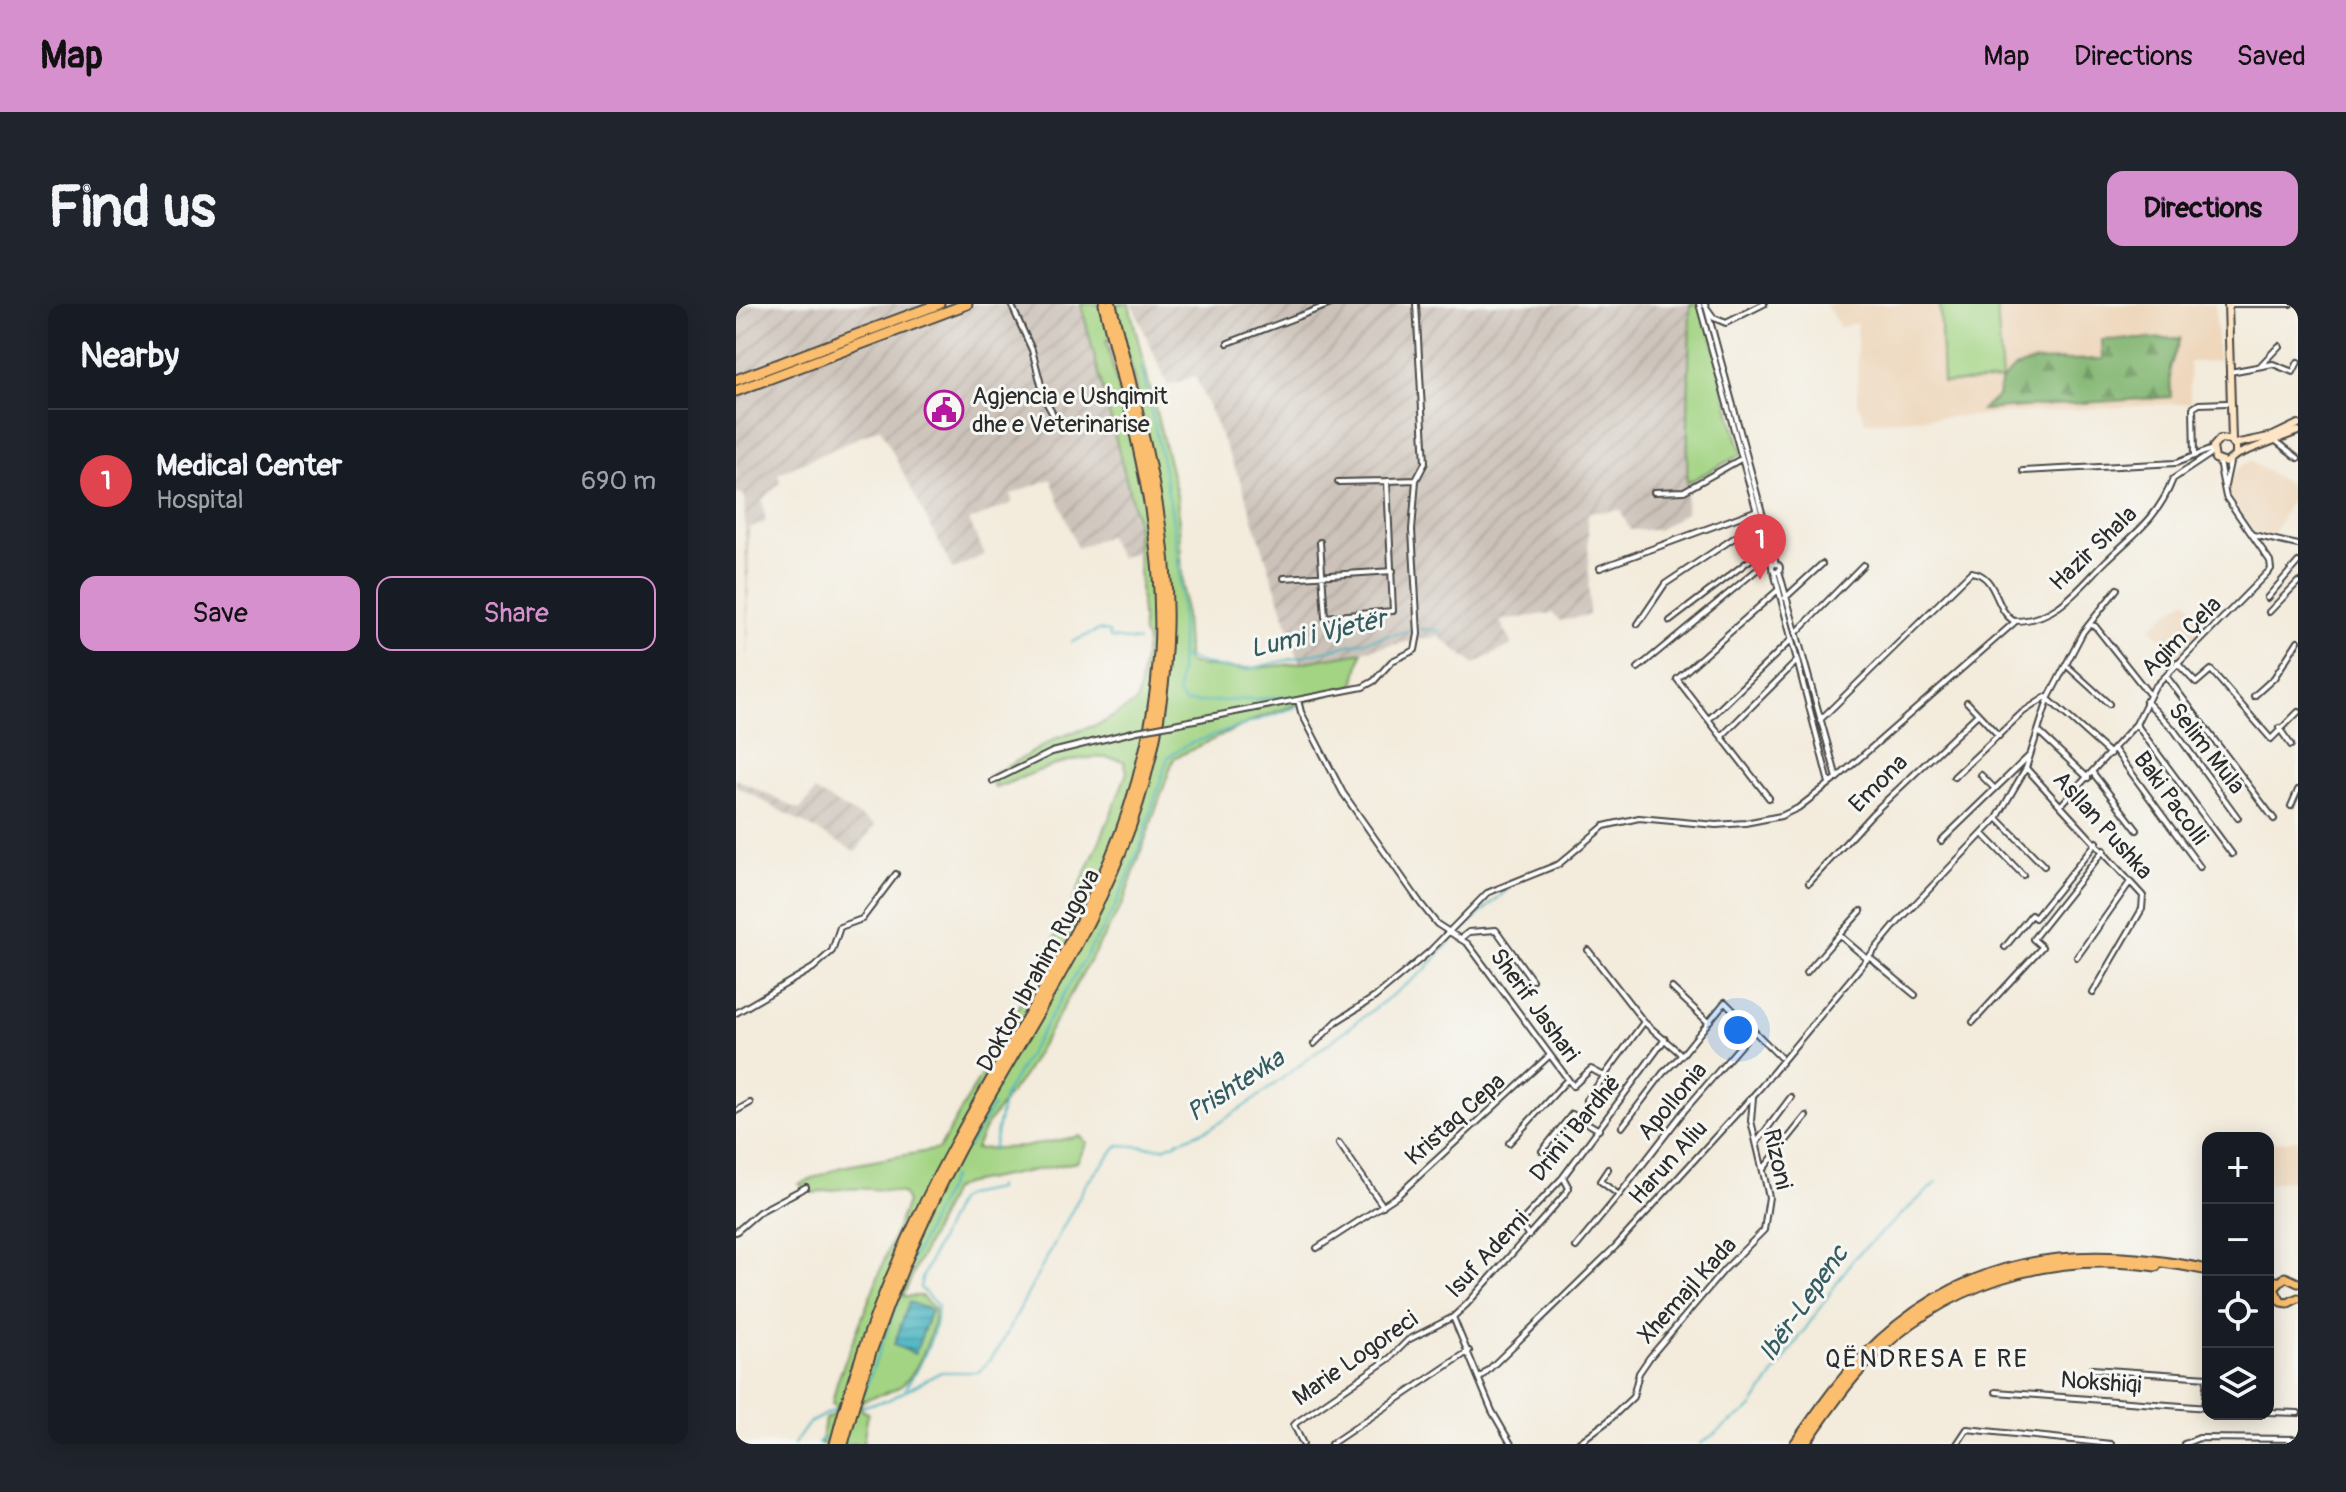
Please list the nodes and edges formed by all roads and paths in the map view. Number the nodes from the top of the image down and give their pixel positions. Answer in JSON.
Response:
{"nodes":[{"id":1,"x":939,"y":304,"type":"edge"},
{"id":2,"x":967,"y":304,"type":"edge"},
{"id":3,"x":1011,"y":304,"type":"edge"},
{"id":4,"x":1104,"y":304,"type":"edge"},
{"id":5,"x":1111,"y":304,"type":"edge"},
{"id":6,"x":1331,"y":304,"type":"edge"},
{"id":7,"x":1416,"y":304,"type":"edge"},
{"id":8,"x":1764,"y":304,"type":"edge"},
{"id":9,"x":2226,"y":304,"type":"edge"},
{"id":10,"x":2290,"y":304,"type":"edge"},
{"id":11,"x":1704,"y":306,"type":"edge"},
{"id":12,"x":1228,"y":343,"type":"dead end"},
{"id":13,"x":2279,"y":346,"type":"dead end"},
{"id":14,"x":2298,"y":362,"type":"edge"},
{"id":15,"x":2258,"y":368,"type":"junction"},
{"id":16,"x":2230,"y":372,"type":"junction"},
{"id":17,"x":736,"y":380,"type":"edge"},
{"id":18,"x":736,"y":391,"type":"edge"},
{"id":19,"x":2227,"y":403,"type":"junction"},
{"id":20,"x":2298,"y":424,"type":"edge"},
{"id":21,"x":1060,"y":427,"type":"dead end"},
{"id":22,"x":2298,"y":431,"type":"edge"},
{"id":23,"x":2223,"y":438,"type":"junction"},
{"id":24,"x":2276,"y":441,"type":"junction"},
{"id":25,"x":2233,"y":442,"type":"junction"},
{"id":26,"x":2212,"y":451,"type":"junction"},
{"id":27,"x":2236,"y":455,"type":"junction"},
{"id":28,"x":2194,"y":456,"type":"junction"},
{"id":29,"x":2298,"y":458,"type":"edge"},
{"id":30,"x":1742,"y":459,"type":"junction"},
{"id":31,"x":2219,"y":462,"type":"junction"},
{"id":32,"x":2230,"y":462,"type":"junction"},
{"id":33,"x":2023,"y":471,"type":"dead end"},
{"id":34,"x":1416,"y":480,"type":"junction"},
{"id":35,"x":1387,"y":481,"type":"junction"},
{"id":36,"x":1338,"y":482,"type":"dead end"},
{"id":37,"x":2224,"y":489,"type":"junction"},
{"id":38,"x":1654,"y":492,"type":"dead end"},
{"id":39,"x":1755,"y":511,"type":"junction"},
{"id":40,"x":1758,"y":522,"type":"junction"},
{"id":41,"x":2251,"y":534,"type":"junction"},
{"id":42,"x":1320,"y":542,"type":"dead end"},
{"id":43,"x":2298,"y":545,"type":"edge"},
{"id":44,"x":1767,"y":547,"type":"junction"},
{"id":45,"x":1770,"y":559,"type":"junction"},
{"id":46,"x":2298,"y":562,"type":"edge"},
{"id":47,"x":1822,"y":564,"type":"dead end"},
{"id":48,"x":1863,"y":565,"type":"dead end"},
{"id":49,"x":1600,"y":568,"type":"dead end"},
{"id":50,"x":1775,"y":568,"type":"junction"},
{"id":51,"x":1393,"y":571,"type":"junction"},
{"id":52,"x":1322,"y":575,"type":"junction"},
{"id":53,"x":1284,"y":578,"type":"dead end"},
{"id":54,"x":2298,"y":582,"type":"edge"},
{"id":55,"x":2117,"y":589,"type":"dead end"},
{"id":56,"x":1778,"y":590,"type":"junction"},
{"id":57,"x":2267,"y":598,"type":"dead end"},
{"id":58,"x":1783,"y":600,"type":"junction"},
{"id":59,"x":2269,"y":612,"type":"dead end"},
{"id":60,"x":1670,"y":621,"type":"dead end"},
{"id":61,"x":2016,"y":621,"type":"junction"},
{"id":62,"x":1638,"y":624,"type":"dead end"},
{"id":63,"x":2089,"y":625,"type":"junction"},
{"id":64,"x":1793,"y":637,"type":"junction"},
{"id":65,"x":2298,"y":641,"type":"edge"},
{"id":66,"x":1800,"y":659,"type":"junction"},
{"id":67,"x":2177,"y":663,"type":"junction"},
{"id":68,"x":2066,"y":665,"type":"junction"},
{"id":69,"x":1638,"y":668,"type":"dead end"},
{"id":70,"x":2166,"y":676,"type":"junction"},
{"id":71,"x":2149,"y":694,"type":"junction"},
{"id":72,"x":2254,"y":696,"type":"dead end"},
{"id":73,"x":2049,"y":697,"type":"junction"},
{"id":74,"x":1298,"y":700,"type":"junction"},
{"id":75,"x":2146,"y":701,"type":"junction"},
{"id":76,"x":1967,"y":702,"type":"dead end"},
{"id":77,"x":2109,"y":704,"type":"dead end"},
{"id":78,"x":2298,"y":712,"type":"edge"},
{"id":79,"x":1978,"y":714,"type":"junction"},
{"id":80,"x":1709,"y":719,"type":"junction"},
{"id":81,"x":1820,"y":720,"type":"junction"},
{"id":82,"x":2136,"y":724,"type":"junction"},
{"id":83,"x":2279,"y":728,"type":"junction"},
{"id":84,"x":2039,"y":732,"type":"junction"},
{"id":85,"x":1722,"y":736,"type":"junction"},
{"id":86,"x":1999,"y":736,"type":"junction"},
{"id":87,"x":1823,"y":740,"type":"junction"},
{"id":88,"x":2291,"y":745,"type":"dead end"},
{"id":89,"x":2114,"y":749,"type":"junction"},
{"id":90,"x":2032,"y":753,"type":"junction"},
{"id":91,"x":2110,"y":754,"type":"junction"},
{"id":92,"x":2026,"y":768,"type":"junction"},
{"id":93,"x":2093,"y":773,"type":"junction"},
{"id":94,"x":1981,"y":775,"type":"dead end"},
{"id":95,"x":1954,"y":777,"type":"dead end"},
{"id":96,"x":1837,"y":778,"type":"junction"},
{"id":97,"x":2088,"y":778,"type":"junction"},
{"id":98,"x":993,"y":781,"type":"dead end"},
{"id":99,"x":1829,"y":784,"type":"junction"},
{"id":100,"x":1995,"y":789,"type":"junction"},
{"id":101,"x":2298,"y":790,"type":"edge"},
{"id":102,"x":1769,"y":798,"type":"dead end"},
{"id":103,"x":2062,"y":804,"type":"junction"},
{"id":104,"x":2291,"y":806,"type":"dead end"},
{"id":105,"x":1997,"y":818,"type":"junction"},
{"id":106,"x":2238,"y":818,"type":"dead end"},
{"id":107,"x":2274,"y":819,"type":"dead end"},
{"id":108,"x":2137,"y":830,"type":"dead end"},
{"id":109,"x":1983,"y":834,"type":"junction"},
{"id":110,"x":1941,"y":841,"type":"dead end"},
{"id":111,"x":2097,"y":842,"type":"junction"},
{"id":112,"x":2104,"y":850,"type":"junction"},
{"id":113,"x":2232,"y":854,"type":"dead end"},
{"id":114,"x":2044,"y":866,"type":"dead end"},
{"id":115,"x":2200,"y":867,"type":"dead end"},
{"id":116,"x":896,"y":874,"type":"dead end"},
{"id":117,"x":2023,"y":875,"type":"dead end"},
{"id":118,"x":2130,"y":882,"type":"junction"},
{"id":119,"x":1809,"y":883,"type":"dead end"},
{"id":120,"x":1861,"y":911,"type":"dead end"},
{"id":121,"x":1446,"y":931,"type":"junction"},
{"id":122,"x":1839,"y":935,"type":"junction"},
{"id":123,"x":1456,"y":937,"type":"junction"},
{"id":124,"x":2005,"y":947,"type":"dead end"},
{"id":125,"x":1588,"y":950,"type":"dead end"},
{"id":126,"x":2077,"y":957,"type":"dead end"},
{"id":127,"x":1868,"y":958,"type":"junction"},
{"id":128,"x":1806,"y":973,"type":"dead end"},
{"id":129,"x":1532,"y":980,"type":"dead end"},
{"id":130,"x":1672,"y":988,"type":"dead end"},
{"id":131,"x":2093,"y":993,"type":"dead end"},
{"id":132,"x":1915,"y":995,"type":"dead end"},
{"id":133,"x":736,"y":1013,"type":"edge"},
{"id":134,"x":1644,"y":1022,"type":"junction"},
{"id":135,"x":1708,"y":1022,"type":"junction"},
{"id":136,"x":1973,"y":1022,"type":"dead end"},
{"id":137,"x":1753,"y":1031,"type":"junction"},
{"id":138,"x":1665,"y":1039,"type":"junction"},
{"id":139,"x":1314,"y":1044,"type":"dead end"},
{"id":140,"x":1682,"y":1055,"type":"junction"},
{"id":141,"x":1549,"y":1056,"type":"junction"},
{"id":142,"x":1782,"y":1057,"type":"junction"},
{"id":143,"x":1604,"y":1076,"type":"junction"},
{"id":144,"x":1568,"y":1080,"type":"junction"},
{"id":145,"x":1753,"y":1095,"type":"junction"},
{"id":146,"x":1791,"y":1097,"type":"dead end"},
{"id":147,"x":1586,"y":1100,"type":"dead end"},
{"id":148,"x":750,"y":1103,"type":"dead end"},
{"id":149,"x":736,"y":1111,"type":"edge"},
{"id":150,"x":1806,"y":1116,"type":"dead end"},
{"id":151,"x":1622,"y":1127,"type":"dead end"},
{"id":152,"x":1599,"y":1130,"type":"junction"},
{"id":153,"x":1757,"y":1142,"type":"junction"},
{"id":154,"x":1339,"y":1143,"type":"dead end"},
{"id":155,"x":1509,"y":1143,"type":"dead end"},
{"id":156,"x":1542,"y":1151,"type":"dead end"},
{"id":157,"x":1764,"y":1168,"type":"junction"},
{"id":158,"x":1608,"y":1169,"type":"dead end"},
{"id":159,"x":1563,"y":1177,"type":"junction"},
{"id":160,"x":806,"y":1187,"type":"dead end"},
{"id":161,"x":1619,"y":1195,"type":"junction"},
{"id":162,"x":1383,"y":1206,"type":"junction"},
{"id":163,"x":1764,"y":1230,"type":"joint"},
{"id":164,"x":736,"y":1232,"type":"edge"},
{"id":165,"x":1529,"y":1236,"type":"junction"},
{"id":166,"x":1576,"y":1247,"type":"dead end"},
{"id":167,"x":1317,"y":1248,"type":"dead end"},
{"id":168,"x":2202,"y":1269,"type":"edge"},
{"id":169,"x":2202,"y":1275,"type":"edge"},
{"id":170,"x":2274,"y":1282,"type":"edge"},
{"id":171,"x":2298,"y":1283,"type":"edge"},
{"id":172,"x":2274,"y":1295,"type":"edge"},
{"id":173,"x":2297,"y":1300,"type":"edge"},
{"id":174,"x":1453,"y":1317,"type":"junction"},
{"id":175,"x":1469,"y":1351,"type":"junction"},
{"id":176,"x":2092,"y":1369,"type":"dead end"},
{"id":177,"x":2202,"y":1377,"type":"edge"},
{"id":178,"x":1479,"y":1379,"type":"junction"},
{"id":179,"x":1996,"y":1392,"type":"dead end"},
{"id":180,"x":2202,"y":1408,"type":"edge"},
{"id":181,"x":2274,"y":1412,"type":"edge"},
{"id":182,"x":2298,"y":1413,"type":"edge"},
{"id":183,"x":2018,"y":1436,"type":"junction"},
{"id":184,"x":2298,"y":1439,"type":"edge"},
{"id":185,"x":1302,"y":1442,"type":"edge"},
{"id":186,"x":835,"y":1444,"type":"edge"},
{"id":187,"x":843,"y":1444,"type":"edge"},
{"id":188,"x":1331,"y":1444,"type":"edge"},
{"id":189,"x":1511,"y":1444,"type":"edge"},
{"id":190,"x":1577,"y":1444,"type":"edge"},
{"id":191,"x":1795,"y":1444,"type":"edge"},
{"id":192,"x":1804,"y":1444,"type":"edge"},
{"id":193,"x":1957,"y":1444,"type":"edge"},
{"id":194,"x":2017,"y":1444,"type":"edge"},
{"id":195,"x":2111,"y":1444,"type":"edge"},
{"id":196,"x":2184,"y":1444,"type":"edge"}],
"edges":[{"from":1,"to":17,"type":"highway"},
{"from":2,"to":18,"type":"highway"},
{"from":3,"to":21,"type":"street"},
{"from":4,"to":186,"type":"highway","name":"Doktor Ibrahim Rugova"},
{"from":5,"to":187,"type":"highway","name":"Doktor Ibrahim Rugova"},
{"from":6,"to":12,"type":"street"},
{"from":7,"to":34,"type":"street"},
{"from":8,"to":11,"type":"street"},
{"from":9,"to":10,"type":"street"},
{"from":9,"to":16,"type":"street"},
{"from":9,"to":19,"type":"street"},
{"from":11,"to":30,"type":"street"},
{"from":13,"to":15,"type":"street"},
{"from":14,"to":15,"type":"street"},
{"from":15,"to":16,"type":"street"},
{"from":16,"to":25,"type":"street"},
{"from":19,"to":23,"type":"street"},
{"from":19,"to":28,"type":"street"},
{"from":20,"to":25,"type":"street"},
{"from":22,"to":24,"type":"street"},
{"from":23,"to":25,"type":"street"},
{"from":23,"to":26,"type":"street"},
{"from":24,"to":27,"type":"street"},
{"from":24,"to":29,"type":"street"},
{"from":25,"to":27,"type":"street"},
{"from":26,"to":28,"type":"street"},
{"from":26,"to":31,"type":"street"},
{"from":26,"to":61,"type":"street","name":"Hazir Shala"},
{"from":27,"to":32,"type":"street"},
{"from":28,"to":33,"type":"street"},
{"from":30,"to":38,"type":"street"},
{"from":30,"to":39,"type":"street"},
{"from":30,"to":50,"type":"street"},
{"from":31,"to":32,"type":"street"},
{"from":31,"to":37,"type":"street","name":"Agim Çela"},
{"from":32,"to":37,"type":"street"},
{"from":34,"to":35,"type":"street"},
{"from":34,"to":74,"type":"street"},
{"from":35,"to":36,"type":"street"},
{"from":35,"to":51,"type":"street"},
{"from":37,"to":41,"type":"street","name":"Agim Çela"},
{"from":39,"to":40,"type":"street"},
{"from":39,"to":49,"type":"street"},
{"from":40,"to":44,"type":"street"},
{"from":40,"to":62,"type":"street"},
{"from":41,"to":43,"type":"street"},
{"from":41,"to":67,"type":"street","name":"Agim Çela"},
{"from":42,"to":52,"type":"street"},
{"from":44,"to":45,"type":"street"},
{"from":44,"to":60,"type":"street"},
{"from":45,"to":50,"type":"street"},
{"from":45,"to":69,"type":"street"},
{"from":46,"to":57,"type":"street"},
{"from":47,"to":58,"type":"street"},
{"from":48,"to":64,"type":"street"},
{"from":50,"to":56,"type":"street"},
{"from":50,"to":58,"type":"street"},
{"from":51,"to":52,"type":"street"},
{"from":51,"to":52,"type":"street"},
{"from":52,"to":53,"type":"street"},
{"from":54,"to":59,"type":"street"},
{"from":55,"to":63,"type":"street","name":"Harun Aliu"},
{"from":56,"to":58,"type":"street"},
{"from":56,"to":80,"type":"street"},
{"from":58,"to":64,"type":"street"},
{"from":61,"to":81,"type":"street"},
{"from":61,"to":96,"type":"street"},
{"from":63,"to":68,"type":"street","name":"Harun Aliu"},
{"from":63,"to":71,"type":"street"},
{"from":64,"to":66,"type":"street"},
{"from":64,"to":80,"type":"street"},
{"from":65,"to":72,"type":"street"},
{"from":66,"to":81,"type":"street"},
{"from":66,"to":85,"type":"street"},
{"from":66,"to":87,"type":"street"},
{"from":67,"to":70,"type":"street","name":"Agim Çela"},
{"from":67,"to":83,"type":"street"},
{"from":68,"to":73,"type":"street","name":"Harun Aliu"},
{"from":68,"to":77,"type":"street"},
{"from":70,"to":71,"type":"street","name":"Agim Çela"},
{"from":70,"to":107,"type":"street"},
{"from":71,"to":75,"type":"street","name":"Agim Çela"},
{"from":73,"to":84,"type":"street","name":"Harun Aliu"},
{"from":73,"to":86,"type":"street"},
{"from":73,"to":91,"type":"street"},
{"from":74,"to":98,"type":"street","bridge":true},
{"from":74,"to":121,"type":"street","name":"Sherif Jashari"},
{"from":75,"to":82,"type":"street","name":"Agim Çela"},
{"from":75,"to":106,"type":"street","name":"Selim Mula"},
{"from":76,"to":79,"type":"street"},
{"from":78,"to":83,"type":"street"},
{"from":79,"to":86,"type":"street"},
{"from":79,"to":119,"type":"street","name":"Emona"},
{"from":80,"to":85,"type":"street"},
{"from":81,"to":87,"type":"street"},
{"from":82,"to":89,"type":"street","name":"Agim Çela"},
{"from":82,"to":113,"type":"street"},
{"from":83,"to":88,"type":"street"},
{"from":84,"to":90,"type":"street","name":"Harun Aliu"},
{"from":84,"to":97,"type":"street"},
{"from":85,"to":102,"type":"street"},
{"from":86,"to":95,"type":"street"},
{"from":87,"to":96,"type":"street"},
{"from":87,"to":99,"type":"street"},
{"from":89,"to":91,"type":"street","name":"Agim Çela"},
{"from":89,"to":115,"type":"street","name":"Baki Pacolli"},
{"from":90,"to":92,"type":"street","name":"Harun Aliu"},
{"from":90,"to":100,"type":"street"},
{"from":91,"to":93,"type":"street","name":"Agim Çela"},
{"from":92,"to":103,"type":"street","name":"Asllan Pushka"},
{"from":92,"to":105,"type":"street","name":"Harun Aliu"},
{"from":93,"to":97,"type":"street","name":"Agim Çela"},
{"from":93,"to":108,"type":"street"},
{"from":94,"to":100,"type":"street"},
{"from":96,"to":99,"type":"street"},
{"from":97,"to":103,"type":"street","name":"Agim Çela"},
{"from":99,"to":121,"type":"street"},
{"from":100,"to":110,"type":"street"},
{"from":101,"to":104,"type":"street"},
{"from":103,"to":111,"type":"street","name":"Asllan Pushka"},
{"from":105,"to":109,"type":"street","name":"Harun Aliu"},
{"from":105,"to":114,"type":"street"},
{"from":109,"to":117,"type":"street"},
{"from":109,"to":127,"type":"street","name":"Harun Aliu"},
{"from":111,"to":112,"type":"street","name":"Asllan Pushka"},
{"from":111,"to":124,"type":"street"},
{"from":112,"to":118,"type":"street","name":"Asllan Pushka"},
{"from":112,"to":136,"type":"street"},
{"from":116,"to":133,"type":"street"},
{"from":118,"to":126,"type":"street"},
{"from":118,"to":131,"type":"street","name":"Asllan Pushka"},
{"from":120,"to":122,"type":"street"},
{"from":121,"to":123,"type":"street","name":"Sherif Jashari"},
{"from":121,"to":139,"type":"street"},
{"from":122,"to":127,"type":"street"},
{"from":122,"to":128,"type":"street"},
{"from":123,"to":129,"type":"street"},
{"from":123,"to":141,"type":"street","name":"Sherif Jashari"},
{"from":125,"to":134,"type":"street"},
{"from":127,"to":132,"type":"street"},
{"from":127,"to":142,"type":"street","name":"Harun Aliu"},
{"from":130,"to":135,"type":"street"},
{"from":134,"to":138,"type":"street"},
{"from":134,"to":143,"type":"street","name":"Sherif Jashari"},
{"from":135,"to":137,"type":"street"},
{"from":135,"to":140,"type":"street"},
{"from":137,"to":142,"type":"street"},
{"from":137,"to":161,"type":"street","name":"Apollonia"},
{"from":138,"to":140,"type":"street"},
{"from":138,"to":152,"type":"street","name":"Drini i Bardhë"},
{"from":140,"to":151,"type":"street"},
{"from":141,"to":144,"type":"street","name":"Sherif Jashari"},
{"from":141,"to":162,"type":"street","name":"Kristaq Cepa"},
{"from":142,"to":145,"type":"street","name":"Harun Aliu"},
{"from":143,"to":144,"type":"street","name":"Sherif Jashari"},
{"from":143,"to":147,"type":"street"},
{"from":144,"to":155,"type":"street"},
{"from":145,"to":153,"type":"street","name":"Rizoni"},
{"from":145,"to":178,"type":"street","name":"Harun Aliu"},
{"from":146,"to":153,"type":"street"},
{"from":148,"to":149,"type":"street"},
{"from":150,"to":157,"type":"street"},
{"from":152,"to":156,"type":"street"},
{"from":152,"to":159,"type":"street","name":"Drini i Bardhë"},
{"from":153,"to":157,"type":"street","name":"Rizoni"},
{"from":154,"to":162,"type":"street"},
{"from":157,"to":163,"type":"street","name":"Rizoni"},
{"from":158,"to":161,"type":"street"},
{"from":159,"to":165,"type":"street","name":"Isuf Ademi"},
{"from":159,"to":165,"type":"street","name":"Drini i Bardhë"},
{"from":160,"to":164,"type":"street"},
{"from":161,"to":166,"type":"street","name":"Apollonia"},
{"from":162,"to":167,"type":"street","name":"Kristaq Cepa"},
{"from":163,"to":190,"type":"street","name":"Xhemajl Kada"},
{"from":165,"to":174,"type":"street","name":"Isuf Ademi"},
{"from":168,"to":191,"type":"highway"},
{"from":169,"to":192,"type":"highway"},
{"from":170,"to":171,"type":"main road"},
{"from":172,"to":173,"type":"main road"},
{"from":174,"to":175,"type":"street"},
{"from":174,"to":185,"type":"street","name":"Marie Logoreci"},
{"from":175,"to":178,"type":"street"},
{"from":175,"to":188,"type":"street"},
{"from":176,"to":177,"type":"street","name":"Nokshiqi"},
{"from":178,"to":189,"type":"street"},
{"from":179,"to":180,"type":"street","name":"Nokshiqi"},
{"from":181,"to":182,"type":"street"},
{"from":183,"to":193,"type":"street"},
{"from":183,"to":194,"type":"street"},
{"from":183,"to":195,"type":"street"},
{"from":184,"to":196,"type":"street"}]}
